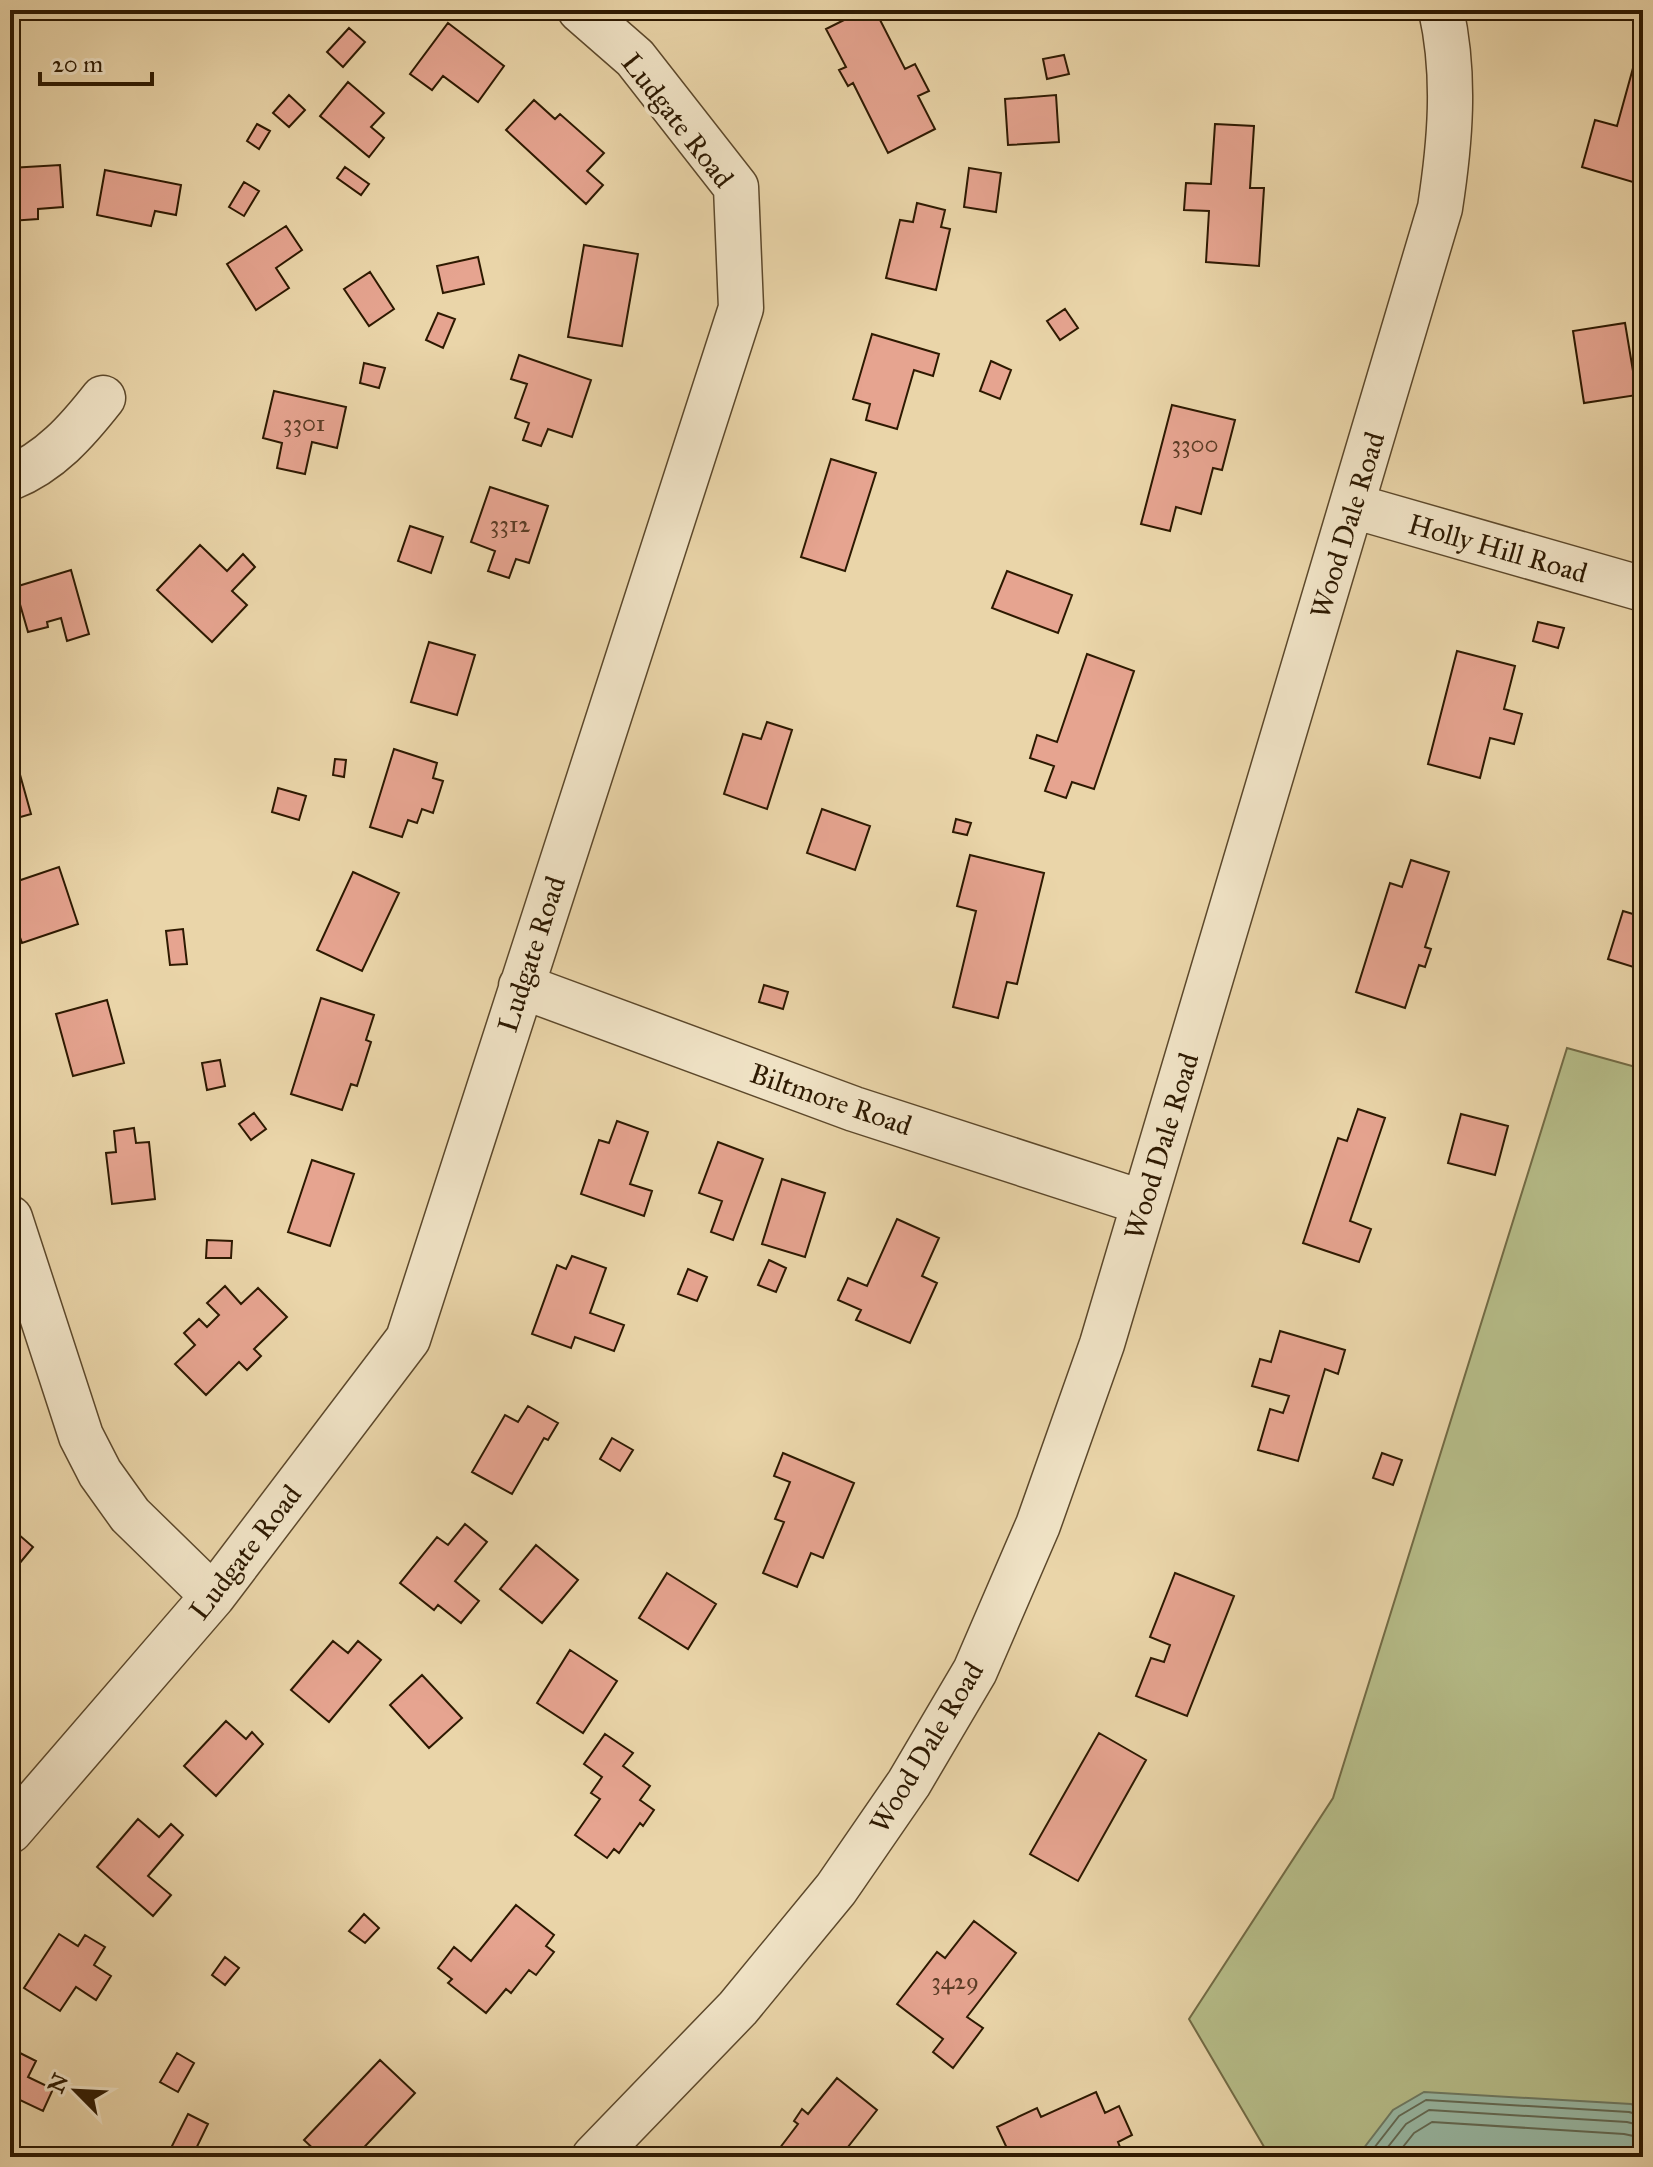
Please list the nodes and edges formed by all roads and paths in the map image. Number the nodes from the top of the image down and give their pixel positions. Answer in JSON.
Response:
{"nodes":[{"id":1,"x":580,"y":10,"type":"edge"},
{"id":2,"x":1441,"y":10,"type":"edge"},
{"id":3,"x":103,"y":398,"type":"dead end"},
{"id":4,"x":10,"y":478,"type":"edge"},
{"id":5,"x":1353,"y":506,"type":"junction"},
{"id":6,"x":1643,"y":589,"type":"edge"},
{"id":7,"x":521,"y":986,"type":"junction"},
{"id":8,"x":1144,"y":1203,"type":"junction"},
{"id":9,"x":10,"y":1218,"type":"edge"},
{"id":10,"x":213,"y":1596,"type":"junction"},
{"id":11,"x":10,"y":1831,"type":"edge"},
{"id":12,"x":594,"y":2157,"type":"edge"}],
"edges":[{"from":1,"to":7,"type":"street","name":"Ludgate Road"},
{"from":2,"to":5,"type":"street","name":"Wood Dale Road"},
{"from":3,"to":4,"type":"street"},
{"from":5,"to":6,"type":"street","name":"Holly Hill Road"},
{"from":5,"to":8,"type":"street","name":"Wood Dale Road"},
{"from":7,"to":8,"type":"street","name":"Biltmore Road"},
{"from":7,"to":10,"type":"street","name":"Ludgate Road"},
{"from":8,"to":12,"type":"street","name":"Wood Dale Road"},
{"from":9,"to":10,"type":"street"},
{"from":10,"to":11,"type":"street","name":"Ludgate Road"}]}
